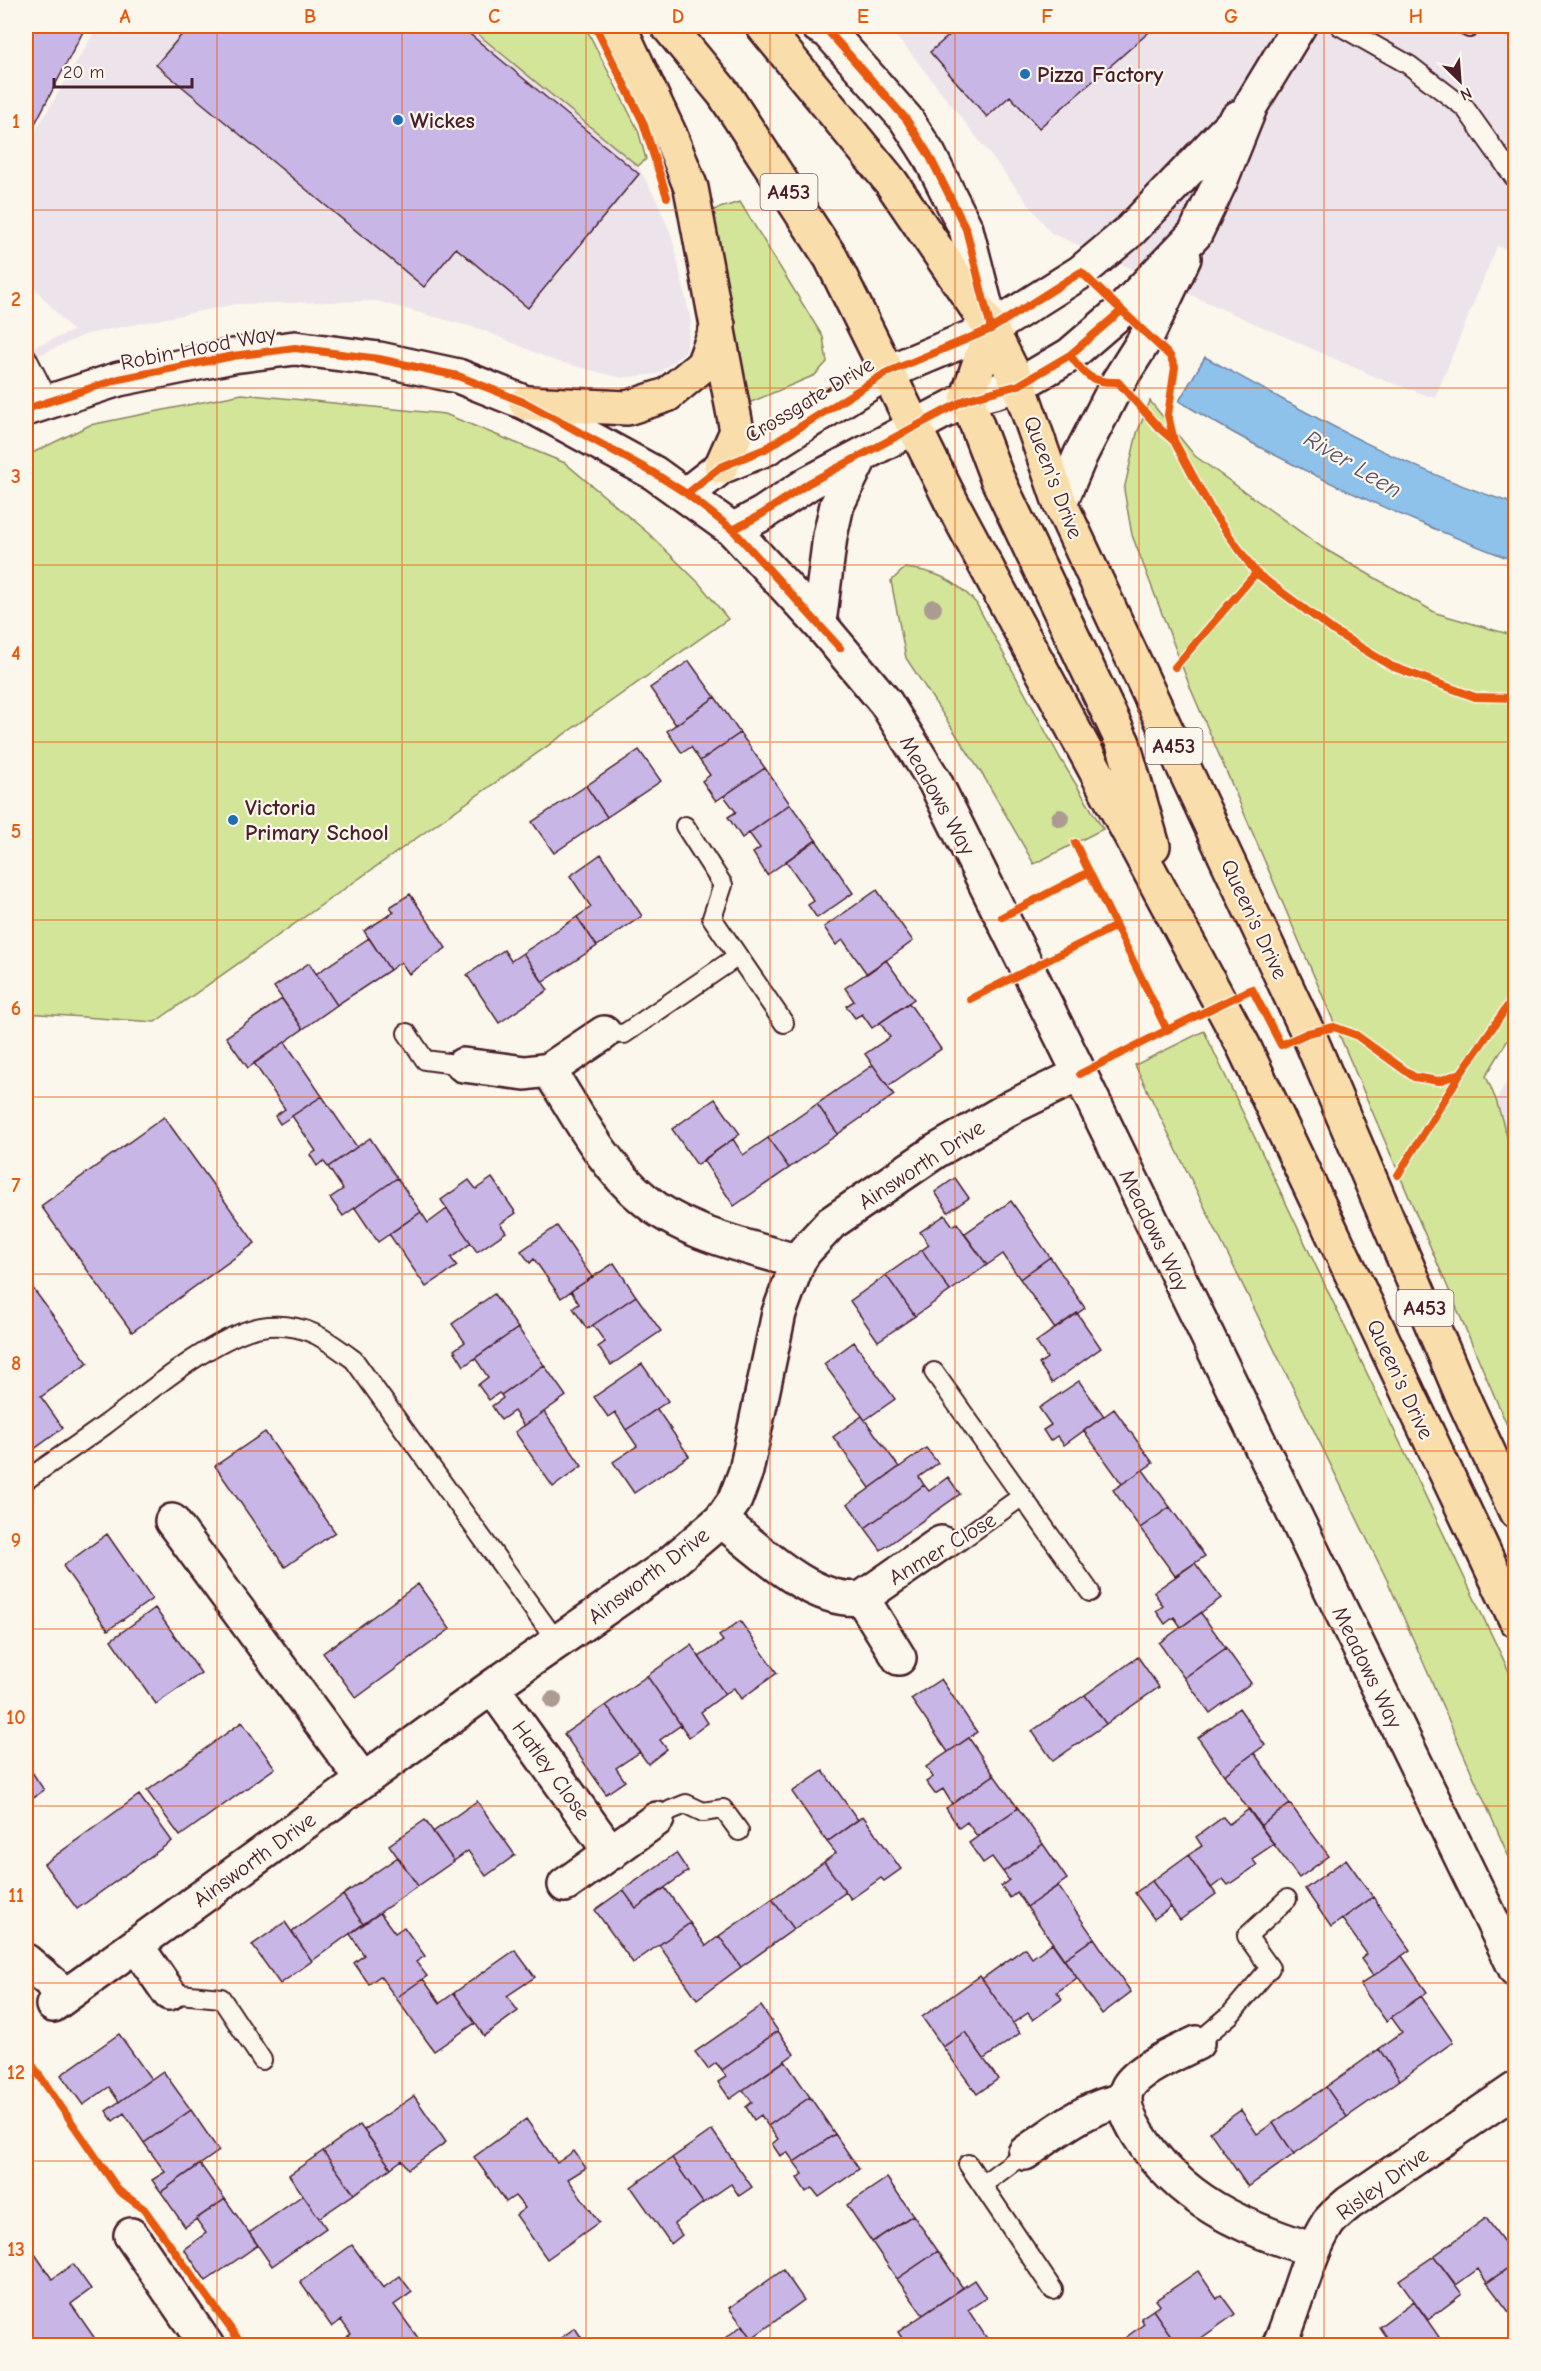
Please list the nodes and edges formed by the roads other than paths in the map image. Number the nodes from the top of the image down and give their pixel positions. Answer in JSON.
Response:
{"nodes":[{"id":1,"x":619,"y":26,"type":"edge"},
{"id":2,"x":668,"y":26,"type":"edge"},
{"id":3,"x":763,"y":26,"type":"edge"},
{"id":4,"x":818,"y":26,"type":"edge"},
{"id":5,"x":1299,"y":26,"type":"edge"},
{"id":6,"x":1340,"y":26,"type":"edge"},
{"id":7,"x":1251,"y":105,"type":"junction"},
{"id":8,"x":1515,"y":180,"type":"edge"},
{"id":9,"x":1195,"y":234,"type":"junction"},
{"id":10,"x":718,"y":323,"type":"junction"},
{"id":11,"x":991,"y":328,"type":"junction"},
{"id":12,"x":26,"y":356,"type":"edge"},
{"id":13,"x":886,"y":373,"type":"junction"},
{"id":14,"x":1019,"y":385,"type":"junction"},
{"id":15,"x":967,"y":399,"type":"junction"},
{"id":16,"x":526,"y":404,"type":"junction"},
{"id":17,"x":37,"y":405,"type":"edge"},
{"id":18,"x":916,"y":428,"type":"junction"},
{"id":19,"x":861,"y":456,"type":"junction"},
{"id":20,"x":722,"y":467,"type":"junction"},
{"id":21,"x":687,"y":494,"type":"junction"},
{"id":22,"x":1060,"y":503,"type":"junction"},
{"id":23,"x":733,"y":530,"type":"junction"},
{"id":24,"x":819,"y":623,"type":"junction"},
{"id":25,"x":685,"y":826,"type":"dead end"},
{"id":26,"x":1173,"y":912,"type":"junction"},
{"id":27,"x":738,"y":956,"type":"junction"},
{"id":28,"x":784,"y":1023,"type":"dead end"},
{"id":29,"x":407,"y":1033,"type":"dead end"},
{"id":30,"x":604,"y":1033,"type":"joint"},
{"id":31,"x":463,"y":1065,"type":"joint"},
{"id":32,"x":549,"y":1070,"type":"junction"},
{"id":33,"x":1080,"y":1074,"type":"junction"},
{"id":34,"x":798,"y":1262,"type":"junction"},
{"id":35,"x":934,"y":1372,"type":"dead end"},
{"id":36,"x":26,"y":1480,"type":"edge"},
{"id":37,"x":1021,"y":1497,"type":"junction"},
{"id":38,"x":1515,"y":1512,"type":"edge"},
{"id":39,"x":721,"y":1520,"type":"junction"},
{"id":40,"x":172,"y":1521,"type":"dead end"},
{"id":41,"x":942,"y":1543,"type":"joint"},
{"id":42,"x":1090,"y":1592,"type":"dead end"},
{"id":43,"x":862,"y":1598,"type":"junction"},
{"id":44,"x":1515,"y":1620,"type":"edge"},
{"id":45,"x":557,"y":1642,"type":"junction"},
{"id":46,"x":899,"y":1658,"type":"dead end"},
{"id":47,"x":492,"y":1687,"type":"junction"},
{"id":48,"x":363,"y":1780,"type":"junction"},
{"id":49,"x":657,"y":1820,"type":"joint"},
{"id":50,"x":739,"y":1831,"type":"dead end"},
{"id":51,"x":611,"y":1853,"type":"junction"},
{"id":52,"x":565,"y":1885,"type":"dead end"},
{"id":53,"x":1287,"y":1899,"type":"dead end"},
{"id":54,"x":136,"y":1945,"type":"junction"},
{"id":55,"x":26,"y":1961,"type":"edge"},
{"id":56,"x":1515,"y":1970,"type":"edge"},
{"id":57,"x":169,"y":1993,"type":"joint"},
{"id":58,"x":1197,"y":2043,"type":"joint"},
{"id":59,"x":262,"y":2060,"type":"dead end"},
{"id":60,"x":1515,"y":2089,"type":"edge"},
{"id":61,"x":1125,"y":2100,"type":"junction"},
{"id":62,"x":1025,"y":2153,"type":"joint"},
{"id":63,"x":968,"y":2164,"type":"dead end"},
{"id":64,"x":982,"y":2185,"type":"junction"},
{"id":65,"x":131,"y":2235,"type":"dead end"},
{"id":66,"x":1314,"y":2250,"type":"junction"},
{"id":67,"x":1053,"y":2290,"type":"dead end"},
{"id":68,"x":207,"y":2346,"type":"edge"},
{"id":69,"x":1279,"y":2346,"type":"edge"}],
"edges":[{"from":1,"to":10,"type":"main road"},
{"from":2,"to":13,"type":"main road","name":"Queen's Drive","number":"A453"},
{"from":3,"to":11,"type":"main road","name":"Queen's Drive","number":"A453"},
{"from":4,"to":11,"type":"street","name":"Queen's Drive"},
{"from":5,"to":7,"type":"street","name":"Crossgate Drive"},
{"from":6,"to":8,"type":"lane"},
{"from":7,"to":9,"type":"street","name":"Crossgate Drive"},
{"from":7,"to":11,"type":"street","name":"Crossgate Drive"},
{"from":9,"to":14,"type":"street","name":"Crossgate Drive"},
{"from":9,"to":22,"type":"street","name":"Crossgate Drive"},
{"from":10,"to":16,"type":"main road"},
{"from":10,"to":20,"type":"main road"},
{"from":11,"to":13,"type":"street","name":"Crossgate Drive"},
{"from":11,"to":14,"type":"main road","name":"Queen's Drive","number":"A453"},
{"from":11,"to":15,"type":"main road"},
{"from":12,"to":17,"type":"lane"},
{"from":13,"to":18,"type":"main road","name":"Queen's Drive","number":"A453"},
{"from":13,"to":20,"type":"street","name":"Crossgate Drive"},
{"from":14,"to":15,"type":"street","name":"Crossgate Drive"},
{"from":14,"to":22,"type":"main road","name":"Queen's Drive","number":"A453"},
{"from":15,"to":18,"type":"street","name":"Crossgate Drive"},
{"from":15,"to":26,"type":"main road","name":"Queen's Drive","number":"A453"},
{"from":16,"to":17,"type":"street","name":"Robin Hood Way"},
{"from":16,"to":21,"type":"street","name":"Robin Hood Way"},
{"from":18,"to":19,"type":"street","name":"Crossgate Drive"},
{"from":18,"to":26,"type":"main road","name":"Queen's Drive","number":"A453"},
{"from":19,"to":23,"type":"street","name":"Crossgate Drive"},
{"from":19,"to":24,"type":"street"},
{"from":20,"to":21,"type":"street","name":"Crossgate Drive"},
{"from":21,"to":23,"type":"street","name":"Robin Hood Way"},
{"from":22,"to":38,"type":"main road","name":"Queen's Drive","number":"A453"},
{"from":23,"to":24,"type":"street","name":"Meadows Way"},
{"from":24,"to":33,"type":"street","name":"Meadows Way"},
{"from":25,"to":27,"type":"lane"},
{"from":26,"to":44,"type":"main road","name":"Queen's Drive","number":"A453"},
{"from":27,"to":28,"type":"lane"},
{"from":27,"to":30,"type":"lane"},
{"from":29,"to":31,"type":"lane"},
{"from":30,"to":32,"type":"street"},
{"from":31,"to":32,"type":"street"},
{"from":32,"to":34,"type":"street"},
{"from":33,"to":34,"type":"street","name":"Ainsworth Drive"},
{"from":33,"to":56,"type":"street","name":"Meadows Way"},
{"from":34,"to":39,"type":"street","name":"Ainsworth Drive"},
{"from":35,"to":37,"type":"lane","name":"Anmer Close"},
{"from":36,"to":45,"type":"lane"},
{"from":37,"to":41,"type":"lane","name":"Anmer Close"},
{"from":37,"to":42,"type":"lane","name":"Anmer Close"},
{"from":39,"to":43,"type":"street"},
{"from":39,"to":45,"type":"street","name":"Ainsworth Drive"},
{"from":40,"to":48,"type":"street"},
{"from":41,"to":43,"type":"street","name":"Anmer Close"},
{"from":43,"to":46,"type":"street"},
{"from":45,"to":47,"type":"street","name":"Ainsworth Drive"},
{"from":47,"to":48,"type":"street","name":"Ainsworth Drive"},
{"from":47,"to":51,"type":"street","name":"Hatley Close"},
{"from":48,"to":54,"type":"street","name":"Ainsworth Drive"},
{"from":49,"to":50,"type":"lane"},
{"from":49,"to":51,"type":"street"},
{"from":51,"to":52,"type":"street"},
{"from":53,"to":58,"type":"lane"},
{"from":54,"to":55,"type":"street","name":"Ainsworth Drive"},
{"from":54,"to":57,"type":"street"},
{"from":57,"to":59,"type":"lane"},
{"from":58,"to":61,"type":"street"},
{"from":60,"to":66,"type":"street","name":"Risley Drive"},
{"from":61,"to":62,"type":"street"},
{"from":61,"to":66,"type":"street"},
{"from":62,"to":64,"type":"lane"},
{"from":63,"to":64,"type":"lane"},
{"from":64,"to":67,"type":"lane"},
{"from":65,"to":68,"type":"street"},
{"from":66,"to":69,"type":"street","name":"Risley Drive"}]}
